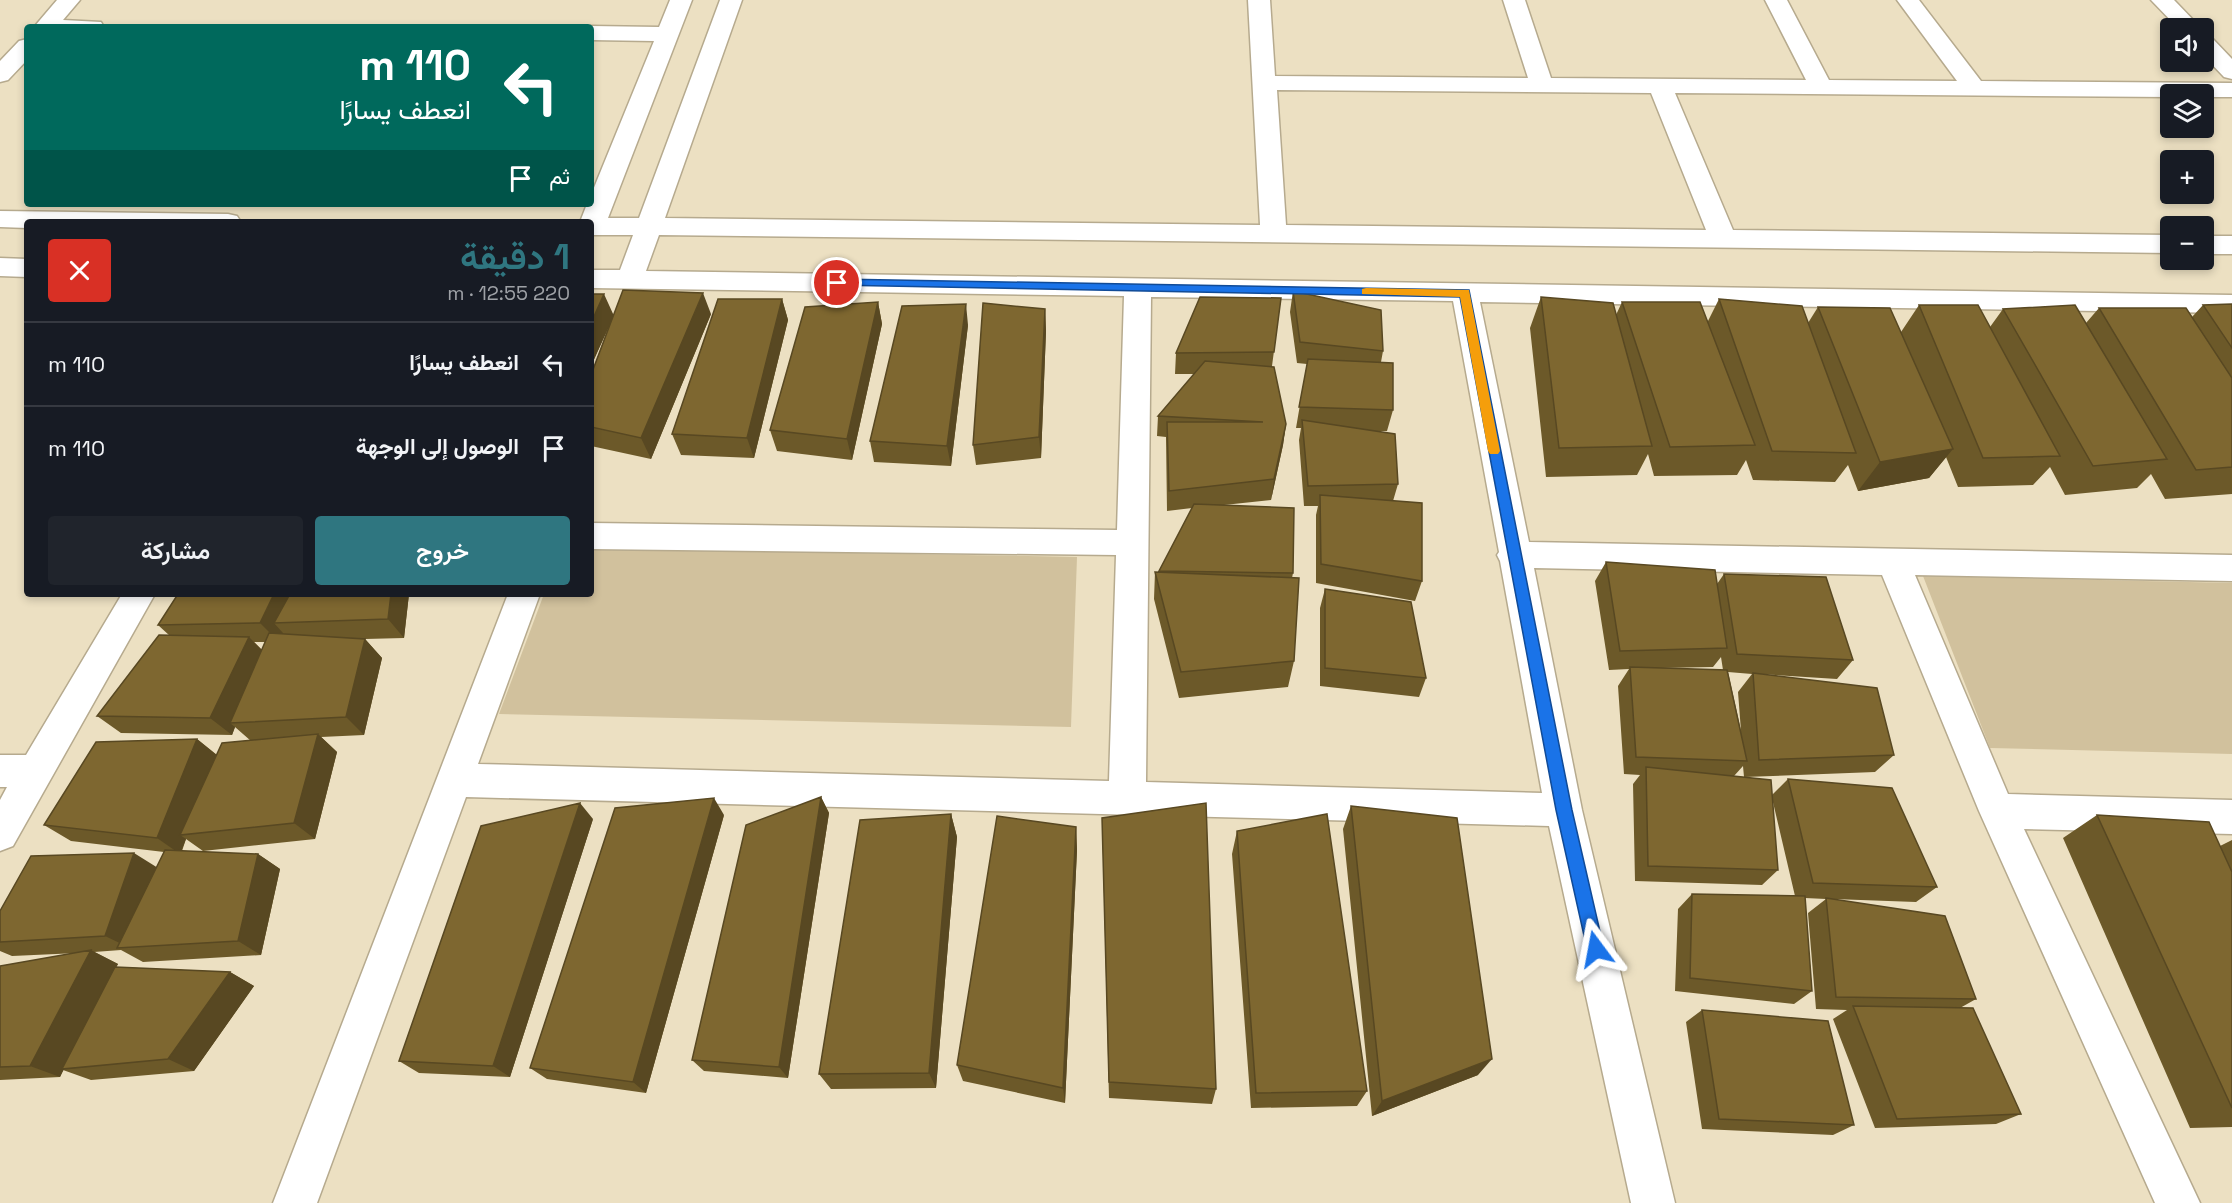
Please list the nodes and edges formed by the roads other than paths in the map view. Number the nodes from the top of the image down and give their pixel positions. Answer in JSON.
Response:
{"nodes":[{"id":1,"x":69,"y":0,"type":"edge"},
{"id":2,"x":681,"y":0,"type":"edge"},
{"id":3,"x":731,"y":0,"type":"edge"},
{"id":4,"x":1259,"y":0,"type":"edge"},
{"id":5,"x":1514,"y":0,"type":"edge"},
{"id":6,"x":1776,"y":0,"type":"edge"},
{"id":7,"x":1908,"y":0,"type":"edge"},
{"id":8,"x":2162,"y":0,"type":"edge"},
{"id":9,"x":2180,"y":18,"type":"edge"},
{"id":10,"x":48,"y":24,"type":"edge"},
{"id":11,"x":594,"y":33,"type":"edge"},
{"id":12,"x":668,"y":34,"type":"junction"},
{"id":13,"x":24,"y":49,"type":"edge"},
{"id":14,"x":2214,"y":53,"type":"edge"},
{"id":15,"x":2232,"y":72,"type":"edge"},
{"id":16,"x":0,"y":75,"type":"edge"},
{"id":17,"x":1264,"y":83,"type":"junction"},
{"id":18,"x":1542,"y":85,"type":"junction"},
{"id":19,"x":1660,"y":86,"type":"junction"},
{"id":20,"x":1821,"y":87,"type":"junction"},
{"id":21,"x":1974,"y":88,"type":"junction"},
{"id":22,"x":2232,"y":90,"type":"edge"},
{"id":23,"x":0,"y":219,"type":"edge"},
{"id":24,"x":24,"y":219,"type":"edge"},
{"id":25,"x":594,"y":219,"type":"edge"},
{"id":26,"x":594,"y":227,"type":"edge"},
{"id":27,"x":648,"y":227,"type":"junction"},
{"id":28,"x":1274,"y":234,"type":"junction"},
{"id":29,"x":1723,"y":239,"type":"junction"},
{"id":30,"x":2160,"y":244,"type":"edge"},
{"id":31,"x":2214,"y":245,"type":"edge"},
{"id":32,"x":2232,"y":245,"type":"edge"},
{"id":33,"x":594,"y":279,"type":"edge"},
{"id":34,"x":630,"y":279,"type":"junction"},
{"id":35,"x":1138,"y":288,"type":"junction"},
{"id":36,"x":1465,"y":293,"type":"junction"},
{"id":37,"x":2232,"y":304,"type":"edge"},
{"id":38,"x":594,"y":536,"type":"edge"},
{"id":39,"x":1132,"y":543,"type":"junction"},
{"id":40,"x":1513,"y":555,"type":"junction"},
{"id":41,"x":1893,"y":562,"type":"junction"},
{"id":42,"x":2232,"y":568,"type":"edge"},
{"id":43,"x":137,"y":597,"type":"edge"},
{"id":44,"x":523,"y":597,"type":"edge"},
{"id":45,"x":0,"y":771,"type":"edge"},
{"id":46,"x":36,"y":772,"type":"junction"},
{"id":47,"x":454,"y":780,"type":"junction"},
{"id":48,"x":1127,"y":799,"type":"junction"},
{"id":49,"x":1564,"y":810,"type":"junction"},
{"id":50,"x":1997,"y":811,"type":"junction"},
{"id":51,"x":2232,"y":817,"type":"edge"},
{"id":52,"x":0,"y":834,"type":"edge"},
{"id":53,"x":295,"y":1203,"type":"edge"},
{"id":54,"x":1653,"y":1203,"type":"edge"},
{"id":55,"x":2178,"y":1203,"type":"edge"}],
"edges":[{"from":1,"to":10,"type":"street"},
{"from":2,"to":12,"type":"street"},
{"from":3,"to":27,"type":"street"},
{"from":4,"to":17,"type":"street"},
{"from":5,"to":18,"type":"street"},
{"from":6,"to":20,"type":"street"},
{"from":7,"to":21,"type":"street"},
{"from":8,"to":9,"type":"street"},
{"from":11,"to":12,"type":"street"},
{"from":12,"to":25,"type":"street"},
{"from":13,"to":16,"type":"street"},
{"from":14,"to":15,"type":"street"},
{"from":17,"to":18,"type":"street"},
{"from":17,"to":28,"type":"street"},
{"from":18,"to":19,"type":"street"},
{"from":19,"to":20,"type":"street"},
{"from":19,"to":29,"type":"street"},
{"from":20,"to":21,"type":"street"},
{"from":21,"to":22,"type":"street"},
{"from":23,"to":24,"type":"street"},
{"from":26,"to":27,"type":"street"},
{"from":27,"to":28,"type":"street"},
{"from":27,"to":34,"type":"street"},
{"from":28,"to":29,"type":"street"},
{"from":29,"to":30,"type":"street"},
{"from":31,"to":32,"type":"street"},
{"from":33,"to":34,"type":"street"},
{"from":34,"to":35,"type":"street"},
{"from":35,"to":36,"type":"street"},
{"from":35,"to":39,"type":"street"},
{"from":36,"to":37,"type":"street"},
{"from":36,"to":40,"type":"street"},
{"from":38,"to":39,"type":"street"},
{"from":39,"to":48,"type":"street"},
{"from":40,"to":41,"type":"street"},
{"from":40,"to":49,"type":"street"},
{"from":41,"to":42,"type":"street"},
{"from":41,"to":50,"type":"street"},
{"from":43,"to":46,"type":"street"},
{"from":44,"to":47,"type":"street"},
{"from":45,"to":46,"type":"street"},
{"from":46,"to":52,"type":"street"},
{"from":47,"to":48,"type":"street"},
{"from":47,"to":53,"type":"street"},
{"from":48,"to":49,"type":"street"},
{"from":49,"to":54,"type":"street"},
{"from":50,"to":51,"type":"street"},
{"from":50,"to":55,"type":"street"}]}
